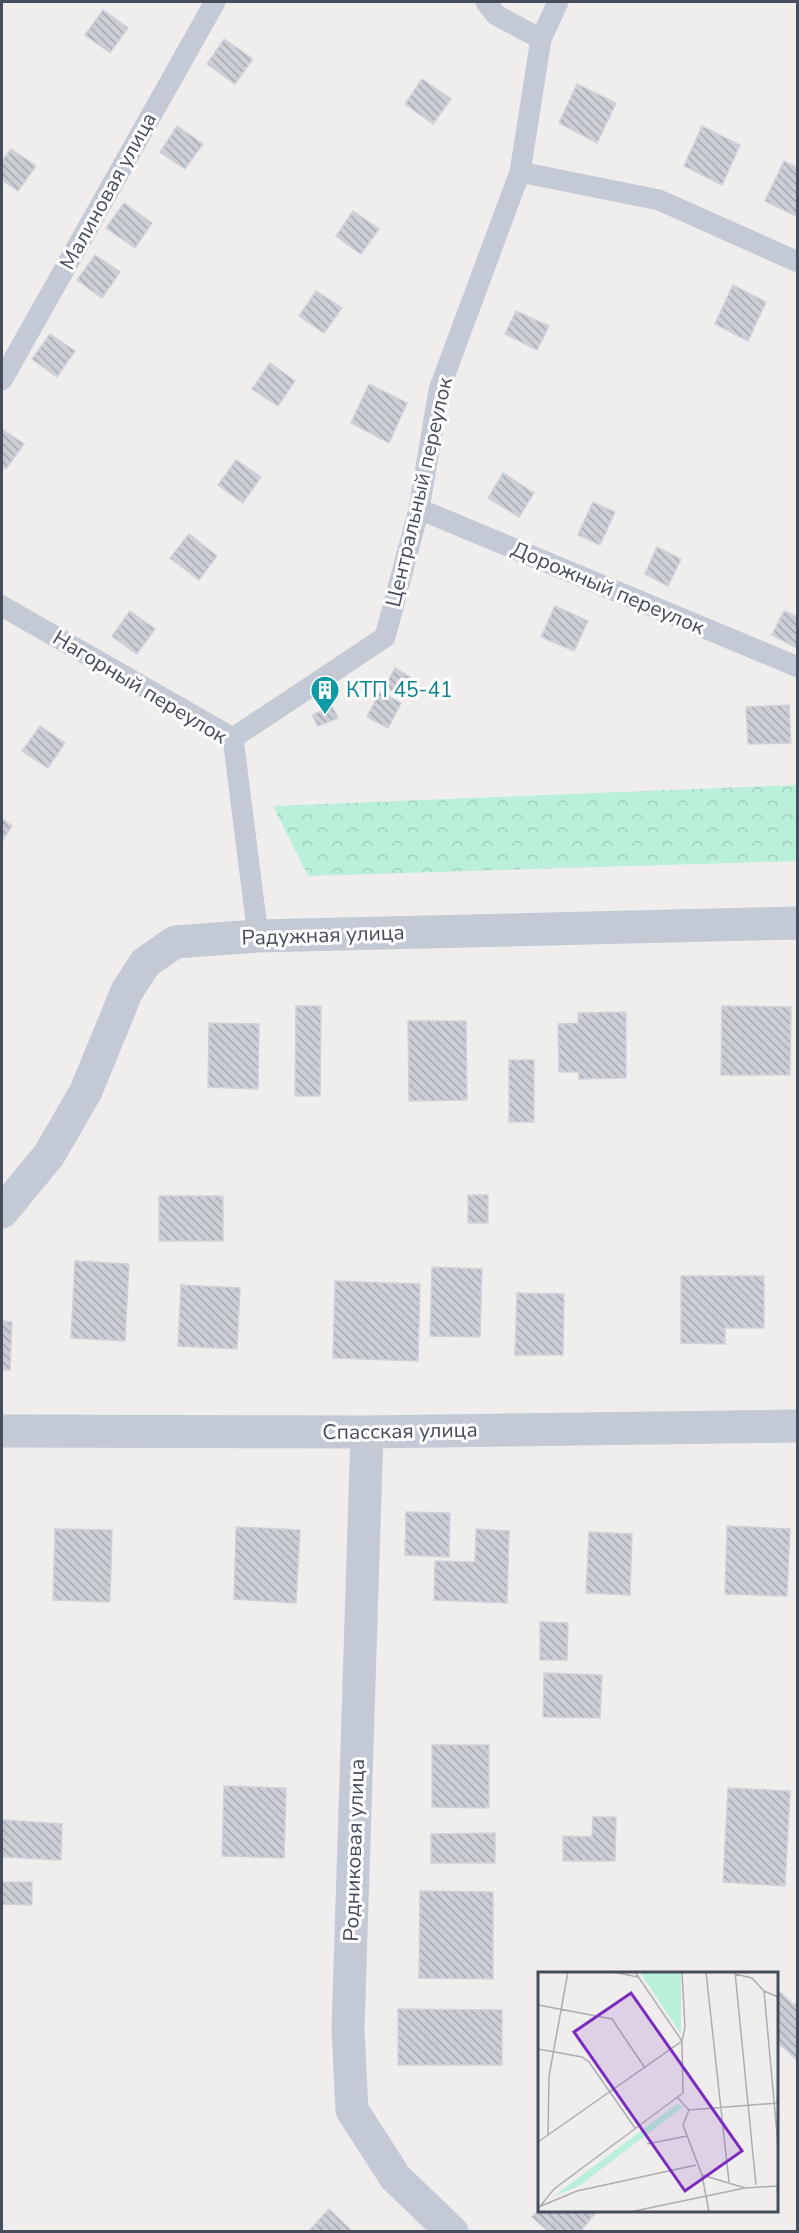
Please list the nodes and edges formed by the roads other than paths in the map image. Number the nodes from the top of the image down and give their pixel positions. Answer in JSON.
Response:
{"nodes":[{"id":1,"x":215,"y":2,"type":"edge"},
{"id":2,"x":486,"y":2,"type":"edge"},
{"id":3,"x":558,"y":2,"type":"edge"},
{"id":4,"x":541,"y":39,"type":"junction"},
{"id":5,"x":520,"y":172,"type":"junction"},
{"id":6,"x":798,"y":262,"type":"edge"},
{"id":7,"x":2,"y":381,"type":"edge"},
{"id":8,"x":419,"y":509,"type":"junction"},
{"id":9,"x":2,"y":606,"type":"edge"},
{"id":10,"x":798,"y":667,"type":"edge"},
{"id":11,"x":233,"y":738,"type":"junction"},
{"id":12,"x":798,"y":923,"type":"edge"},
{"id":13,"x":258,"y":936,"type":"junction"},
{"id":14,"x":2,"y":1212,"type":"edge"},
{"id":15,"x":798,"y":1426,"type":"edge"},
{"id":16,"x":2,"y":1431,"type":"edge"},
{"id":17,"x":367,"y":1432,"type":"junction"},
{"id":18,"x":452,"y":2232,"type":"edge"}],
"edges":[{"from":1,"to":7,"type":"lane","name":"Малиновая улица"},
{"from":2,"to":4,"type":"lane"},
{"from":3,"to":4,"type":"lane","name":"Центральный переулок"},
{"from":4,"to":5,"type":"lane","name":"Центральный переулок"},
{"from":5,"to":6,"type":"lane"},
{"from":5,"to":8,"type":"lane","name":"Центральный переулок"},
{"from":8,"to":10,"type":"lane","name":"Дорожный переулок"},
{"from":8,"to":11,"type":"lane","name":"Центральный переулок"},
{"from":9,"to":11,"type":"lane","name":"Нагорный переулок"},
{"from":11,"to":13,"type":"lane","name":"Нагорный переулок"},
{"from":12,"to":13,"type":"street","name":"Радужная улица"},
{"from":13,"to":14,"type":"street","name":"Радужная улица"},
{"from":15,"to":17,"type":"street","name":"Спасская улица"},
{"from":16,"to":17,"type":"street","name":"Спасская улица"},
{"from":17,"to":18,"type":"street","name":"Родниковая улица"}]}
